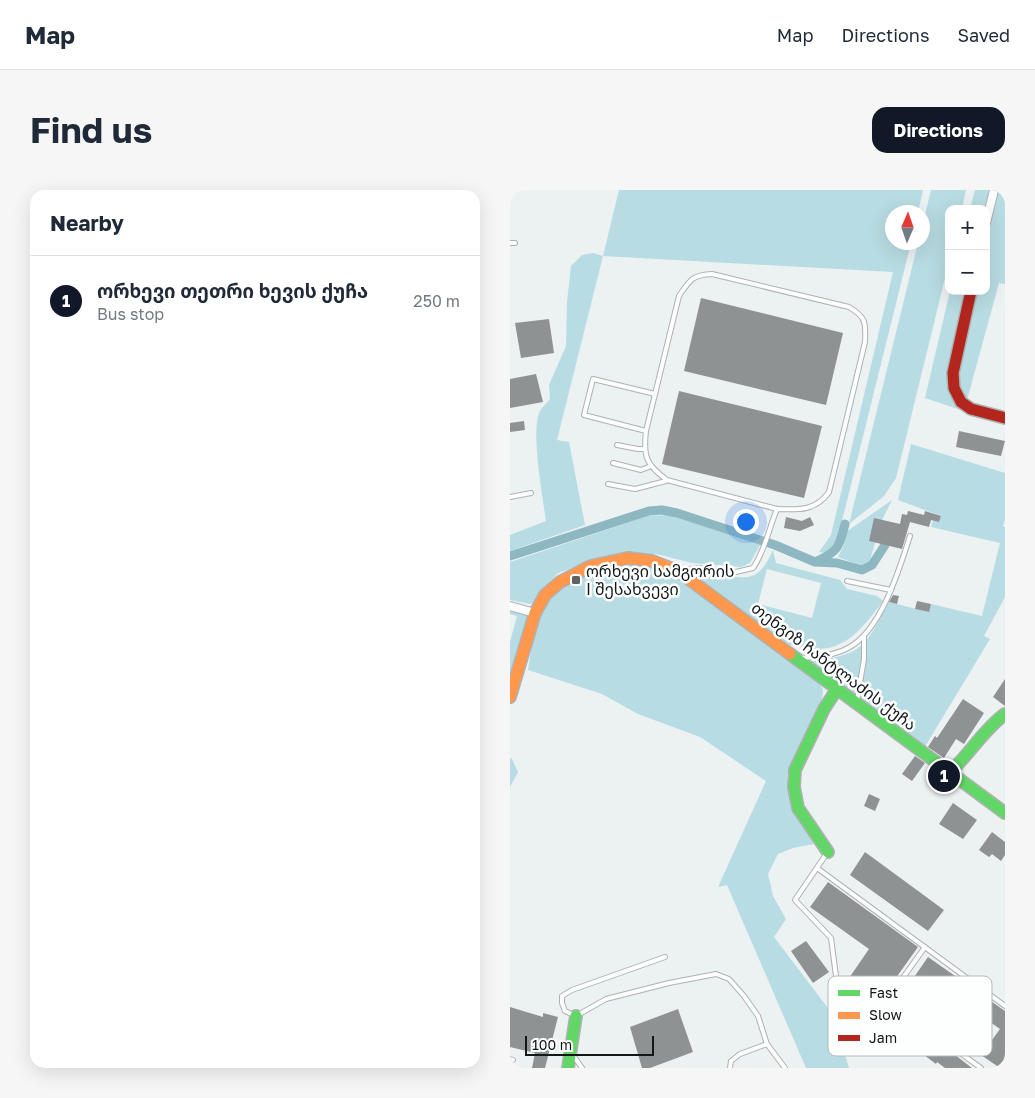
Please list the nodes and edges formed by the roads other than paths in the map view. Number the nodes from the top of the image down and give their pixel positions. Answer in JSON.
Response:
{"nodes":[{"id":1,"x":994,"y":190,"type":"edge"},
{"id":2,"x":990,"y":206,"type":"edge"},
{"id":3,"x":510,"y":243,"type":"edge"},
{"id":4,"x":516,"y":243,"type":"dead end"},
{"id":5,"x":970,"y":295,"type":"edge"},
{"id":6,"x":655,"y":394,"type":"junction"},
{"id":7,"x":1005,"y":418,"type":"edge"},
{"id":8,"x":646,"y":431,"type":"junction"},
{"id":9,"x":617,"y":445,"type":"dead end"},
{"id":10,"x":644,"y":449,"type":"junction"},
{"id":11,"x":613,"y":463,"type":"dead end"},
{"id":12,"x":652,"y":466,"type":"junction"},
{"id":13,"x":667,"y":480,"type":"junction"},
{"id":14,"x":608,"y":484,"type":"dead end"},
{"id":15,"x":531,"y":493,"type":"dead end"},
{"id":16,"x":510,"y":497,"type":"edge"},
{"id":17,"x":777,"y":509,"type":"junction"},
{"id":18,"x":910,"y":536,"type":"dead end"},
{"id":19,"x":678,"y":571,"type":"junction"},
{"id":20,"x":847,"y":581,"type":"dead end"},
{"id":21,"x":891,"y":590,"type":"junction"},
{"id":22,"x":510,"y":606,"type":"edge"},
{"id":23,"x":535,"y":613,"type":"junction"},
{"id":24,"x":864,"y":637,"type":"junction"},
{"id":25,"x":798,"y":658,"type":"junction"},
{"id":26,"x":837,"y":689,"type":"junction"},
{"id":27,"x":510,"y":697,"type":"edge"},
{"id":28,"x":856,"y":703,"type":"junction"},
{"id":29,"x":1005,"y":714,"type":"edge"},
{"id":30,"x":950,"y":772,"type":"junction"},
{"id":31,"x":1005,"y":813,"type":"edge"},
{"id":32,"x":828,"y":852,"type":"joint"},
{"id":33,"x":817,"y":868,"type":"junction"},
{"id":34,"x":925,"y":947,"type":"junction"},
{"id":35,"x":665,"y":957,"type":"dead end"},
{"id":36,"x":837,"y":976,"type":"edge"},
{"id":37,"x":904,"y":976,"type":"edge"},
{"id":38,"x":964,"y":976,"type":"edge"},
{"id":39,"x":992,"y":996,"type":"edge"},
{"id":40,"x":1005,"y":1006,"type":"edge"},
{"id":41,"x":576,"y":1016,"type":"junction"},
{"id":42,"x":768,"y":1044,"type":"junction"},
{"id":43,"x":571,"y":1051,"type":"junction"},
{"id":44,"x":964,"y":1056,"type":"edge"},
{"id":45,"x":568,"y":1068,"type":"edge"},
{"id":46,"x":582,"y":1068,"type":"edge"},
{"id":47,"x":730,"y":1068,"type":"edge"},
{"id":48,"x":785,"y":1068,"type":"edge"},
{"id":49,"x":981,"y":1068,"type":"edge"}],
"edges":[{"from":1,"to":2,"type":"street"},
{"from":3,"to":4,"type":"lane"},
{"from":5,"to":7,"type":"street"},
{"from":6,"to":8,"type":"lane"},
{"from":6,"to":8,"type":"lane"},
{"from":6,"to":17,"type":"lane"},
{"from":8,"to":10,"type":"lane"},
{"from":9,"to":10,"type":"lane"},
{"from":10,"to":12,"type":"lane"},
{"from":11,"to":12,"type":"lane"},
{"from":12,"to":13,"type":"lane"},
{"from":13,"to":14,"type":"lane"},
{"from":13,"to":17,"type":"lane"},
{"from":15,"to":16,"type":"lane"},
{"from":17,"to":19,"type":"lane"},
{"from":18,"to":21,"type":"lane"},
{"from":19,"to":23,"type":"street","name":"თენგიზ ჩანტლაძის ქუჩა"},
{"from":19,"to":25,"type":"street","name":"თენგიზ ჩანტლაძის ქუჩა"},
{"from":20,"to":21,"type":"lane"},
{"from":21,"to":24,"type":"lane"},
{"from":22,"to":23,"type":"street"},
{"from":23,"to":27,"type":"street","name":"თენგიზ ჩანტლაძის ქუჩა"},
{"from":24,"to":25,"type":"lane"},
{"from":24,"to":28,"type":"lane"},
{"from":25,"to":26,"type":"street","name":"თენგიზ ჩანტლაძის ქუჩა"},
{"from":26,"to":28,"type":"street","name":"თენგიზ ჩანტლაძის ქუჩა"},
{"from":26,"to":32,"type":"street"},
{"from":28,"to":30,"type":"street","name":"თენგიზ ჩანტლაძის ქუჩა"},
{"from":29,"to":30,"type":"street"},
{"from":30,"to":31,"type":"street","name":"თენგიზ ჩანტლაძის ქუჩა"},
{"from":32,"to":33,"type":"lane"},
{"from":33,"to":34,"type":"lane"},
{"from":33,"to":36,"type":"lane"},
{"from":34,"to":37,"type":"lane"},
{"from":34,"to":38,"type":"lane"},
{"from":35,"to":41,"type":"lane"},
{"from":39,"to":40,"type":"lane"},
{"from":41,"to":42,"type":"lane"},
{"from":41,"to":43,"type":"street"},
{"from":42,"to":47,"type":"lane"},
{"from":42,"to":48,"type":"lane"},
{"from":43,"to":45,"type":"street"},
{"from":43,"to":46,"type":"lane"},
{"from":44,"to":49,"type":"lane"}]}
